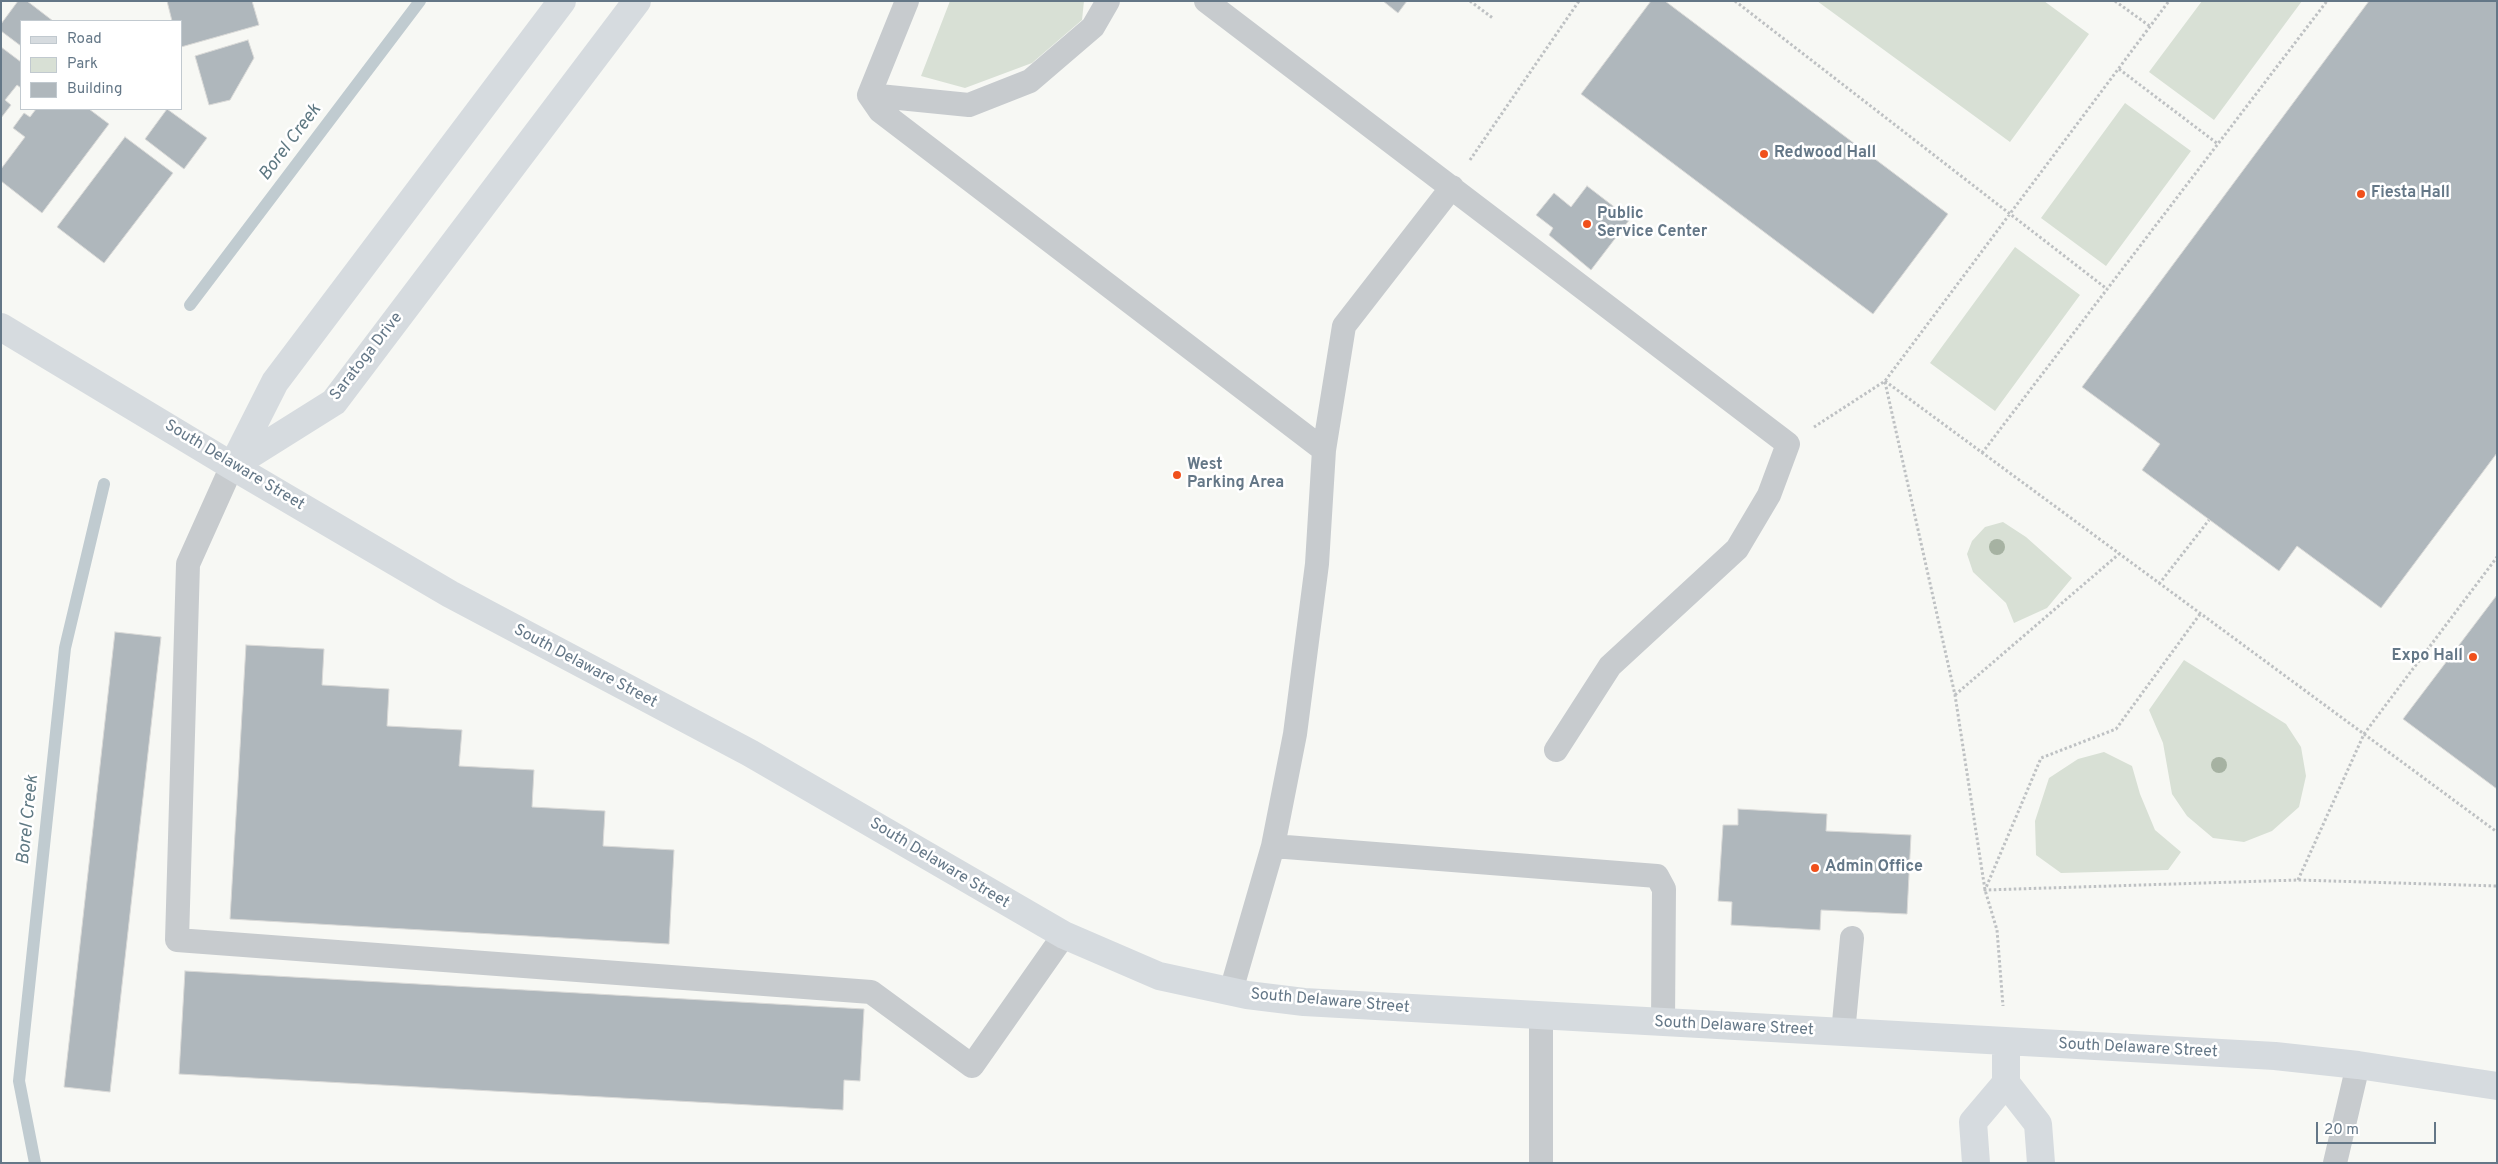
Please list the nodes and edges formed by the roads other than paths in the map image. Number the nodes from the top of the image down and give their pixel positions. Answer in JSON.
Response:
{"nodes":[{"id":1,"x":636,"y":1,"type":"edge"},
{"id":2,"x":907,"y":1,"type":"edge"},
{"id":3,"x":1108,"y":1,"type":"edge"},
{"id":4,"x":1206,"y":1,"type":"edge"},
{"id":5,"x":555,"y":10,"type":"edge"},
{"id":6,"x":869,"y":95,"type":"junction"},
{"id":7,"x":1452,"y":187,"type":"junction"},
{"id":8,"x":1,"y":327,"type":"edge"},
{"id":9,"x":1324,"y":450,"type":"junction"},
{"id":10,"x":232,"y":466,"type":"junction"},
{"id":11,"x":1556,"y":750,"type":"dead end"},
{"id":12,"x":1273,"y":846,"type":"junction"},
{"id":13,"x":1064,"y":935,"type":"junction"},
{"id":14,"x":1852,"y":938,"type":"dead end"},
{"id":15,"x":1231,"y":991,"type":"junction"},
{"id":16,"x":1542,"y":1017,"type":"junction"},
{"id":17,"x":1663,"y":1023,"type":"junction"},
{"id":18,"x":1844,"y":1033,"type":"junction"},
{"id":19,"x":2006,"y":1042,"type":"junction"},
{"id":20,"x":2358,"y":1065,"type":"junction"},
{"id":21,"x":2006,"y":1083,"type":"junction"},
{"id":22,"x":2497,"y":1086,"type":"edge"},
{"id":23,"x":1541,"y":1163,"type":"edge"},
{"id":24,"x":1976,"y":1163,"type":"edge"},
{"id":25,"x":2041,"y":1163,"type":"edge"},
{"id":26,"x":2335,"y":1163,"type":"edge"}],
"edges":[{"from":1,"to":10,"type":"main road","name":"Saratoga Drive"},
{"from":2,"to":6,"type":"lane"},
{"from":3,"to":6,"type":"lane"},
{"from":4,"to":7,"type":"lane"},
{"from":5,"to":10,"type":"main road"},
{"from":6,"to":9,"type":"lane"},
{"from":7,"to":9,"type":"lane"},
{"from":7,"to":11,"type":"lane"},
{"from":8,"to":10,"type":"main road","name":"South Delaware Street"},
{"from":9,"to":12,"type":"lane"},
{"from":10,"to":13,"type":"main road","name":"South Delaware Street"},
{"from":10,"to":13,"type":"lane"},
{"from":12,"to":15,"type":"lane"},
{"from":12,"to":17,"type":"lane"},
{"from":13,"to":15,"type":"main road","name":"South Delaware Street"},
{"from":14,"to":18,"type":"lane"},
{"from":15,"to":16,"type":"main road","name":"South Delaware Street"},
{"from":16,"to":17,"type":"main road","name":"South Delaware Street"},
{"from":16,"to":23,"type":"lane"},
{"from":17,"to":18,"type":"main road","name":"South Delaware Street"},
{"from":18,"to":19,"type":"main road","name":"South Delaware Street"},
{"from":19,"to":20,"type":"main road","name":"South Delaware Street"},
{"from":19,"to":21,"type":"main road"},
{"from":20,"to":22,"type":"main road","name":"South Delaware Street"},
{"from":20,"to":26,"type":"lane"},
{"from":21,"to":24,"type":"main road"},
{"from":21,"to":25,"type":"main road"}]}
